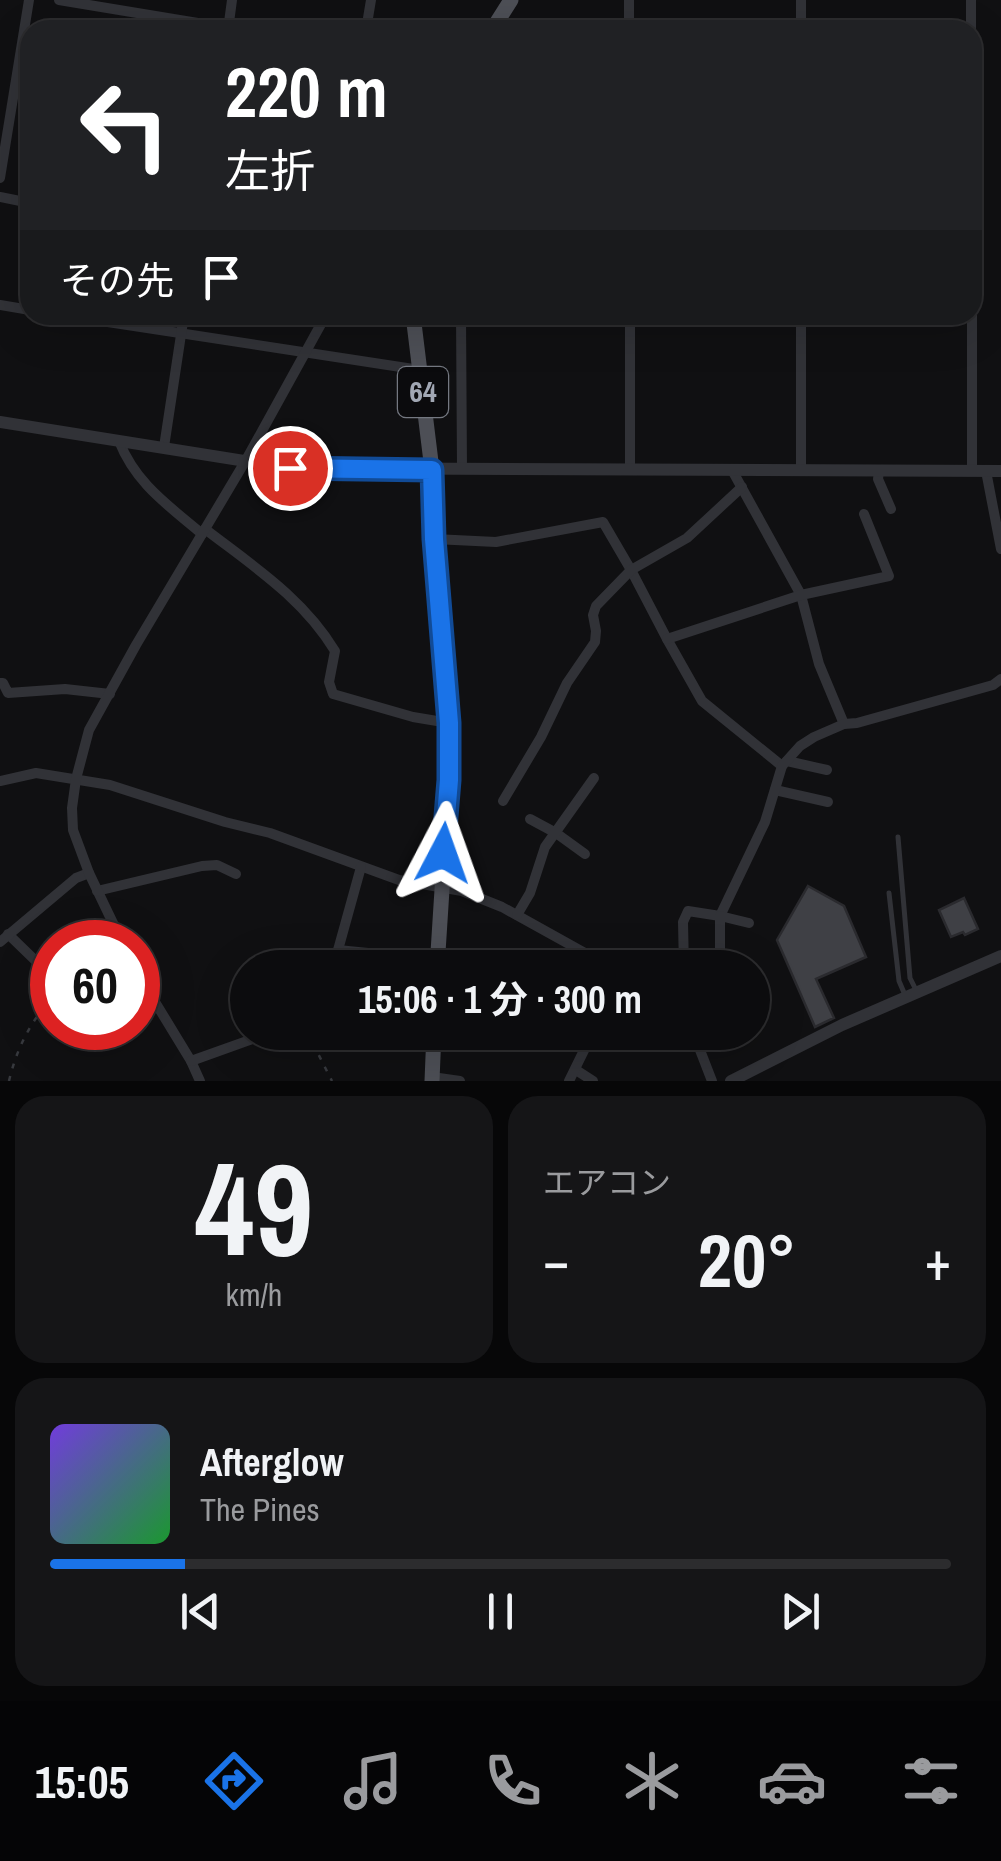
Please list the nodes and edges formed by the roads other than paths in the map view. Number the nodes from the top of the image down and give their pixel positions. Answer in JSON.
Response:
{"nodes":[{"id":1,"x":59,"y":0,"type":"edge"},
{"id":2,"x":176,"y":20,"type":"edge"},
{"id":3,"x":20,"y":51,"type":"edge"},
{"id":4,"x":0,"y":178,"type":"edge"},
{"id":5,"x":125,"y":325,"type":"edge"},
{"id":6,"x":182,"y":325,"type":"edge"},
{"id":7,"x":321,"y":325,"type":"edge"},
{"id":8,"x":414,"y":325,"type":"edge"},
{"id":9,"x":461,"y":325,"type":"edge"},
{"id":10,"x":630,"y":325,"type":"edge"},
{"id":11,"x":801,"y":325,"type":"edge"},
{"id":12,"x":972,"y":325,"type":"edge"},
{"id":13,"x":181,"y":334,"type":"junction"},
{"id":14,"x":306,"y":353,"type":"junction"},
{"id":15,"x":420,"y":370,"type":"junction"},
{"id":16,"x":0,"y":422,"type":"edge"},
{"id":17,"x":119,"y":440,"type":"junction"},
{"id":18,"x":164,"y":447,"type":"junction"},
{"id":19,"x":246,"y":460,"type":"junction"},
{"id":20,"x":462,"y":469,"type":"junction"},
{"id":21,"x":432,"y":470,"type":"junction"},
{"id":22,"x":630,"y":470,"type":"junction"},
{"id":23,"x":732,"y":470,"type":"junction"},
{"id":24,"x":801,"y":470,"type":"junction"},
{"id":25,"x":878,"y":471,"type":"junction"},
{"id":26,"x":979,"y":471,"type":"junction"},
{"id":27,"x":1001,"y":471,"type":"edge"},
{"id":28,"x":742,"y":486,"type":"junction"},
{"id":29,"x":891,"y":510,"type":"dead end"},
{"id":30,"x":864,"y":514,"type":"dead end"},
{"id":31,"x":203,"y":532,"type":"junction"},
{"id":32,"x":434,"y":539,"type":"junction"},
{"id":33,"x":1001,"y":549,"type":"edge"},
{"id":34,"x":631,"y":570,"type":"junction"},
{"id":35,"x":801,"y":595,"type":"junction"},
{"id":36,"x":666,"y":639,"type":"junction"},
{"id":37,"x":1001,"y":679,"type":"edge"},
{"id":38,"x":0,"y":683,"type":"edge"},
{"id":39,"x":110,"y":694,"type":"junction"},
{"id":40,"x":449,"y":723,"type":"junction"},
{"id":41,"x":844,"y":724,"type":"junction"},
{"id":42,"x":784,"y":763,"type":"junction"},
{"id":43,"x":827,"y":770,"type":"dead end"},
{"id":44,"x":76,"y":778,"type":"junction"},
{"id":45,"x":594,"y":778,"type":"dead end"},
{"id":46,"x":0,"y":781,"type":"edge"},
{"id":47,"x":774,"y":790,"type":"junction"},
{"id":48,"x":502,"y":801,"type":"dead end"},
{"id":49,"x":828,"y":802,"type":"dead end"},
{"id":50,"x":530,"y":819,"type":"dead end"},
{"id":51,"x":556,"y":833,"type":"junction"},
{"id":52,"x":898,"y":837,"type":"dead end"},
{"id":53,"x":586,"y":854,"type":"dead end"},
{"id":54,"x":361,"y":867,"type":"junction"},
{"id":55,"x":89,"y":873,"type":"junction"},
{"id":56,"x":236,"y":874,"type":"dead end"},
{"id":57,"x":441,"y":888,"type":"junction"},
{"id":58,"x":98,"y":891,"type":"junction"},
{"id":59,"x":890,"y":893,"type":"dead end"},
{"id":60,"x":517,"y":915,"type":"junction"},
{"id":61,"x":720,"y":916,"type":"junction"},
{"id":62,"x":0,"y":918,"type":"edge"},
{"id":63,"x":112,"y":920,"type":"edge"},
{"id":64,"x":749,"y":923,"type":"dead end"},
{"id":65,"x":6,"y":936,"type":"edge"},
{"id":66,"x":338,"y":950,"type":"edge"},
{"id":67,"x":438,"y":950,"type":"edge"},
{"id":68,"x":580,"y":950,"type":"edge"},
{"id":69,"x":684,"y":950,"type":"edge"},
{"id":70,"x":720,"y":950,"type":"edge"},
{"id":71,"x":1001,"y":956,"type":"edge"},
{"id":72,"x":30,"y":957,"type":"edge"},
{"id":73,"x":912,"y":995,"type":"junction"},
{"id":74,"x":160,"y":1012,"type":"edge"},
{"id":75,"x":230,"y":1047,"type":"edge"},
{"id":76,"x":433,"y":1050,"type":"edge"},
{"id":77,"x":584,"y":1050,"type":"edge"},
{"id":78,"x":700,"y":1050,"type":"edge"},
{"id":79,"x":191,"y":1061,"type":"junction"},
{"id":80,"x":573,"y":1076,"type":"edge"},
{"id":81,"x":432,"y":1079,"type":"edge"},
{"id":82,"x":200,"y":1081,"type":"edge"},
{"id":83,"x":460,"y":1081,"type":"edge"},
{"id":84,"x":593,"y":1081,"type":"edge"},
{"id":85,"x":712,"y":1081,"type":"edge"},
{"id":86,"x":731,"y":1081,"type":"edge"}],
"edges":[{"from":1,"to":2,"type":"street"},
{"from":3,"to":4,"type":"street"},
{"from":5,"to":13,"type":"street"},
{"from":6,"to":13,"type":"street"},
{"from":7,"to":14,"type":"street"},
{"from":8,"to":15,"type":"main road","number":"64"},
{"from":9,"to":20,"type":"street"},
{"from":10,"to":22,"type":"street"},
{"from":11,"to":24,"type":"street"},
{"from":12,"to":26,"type":"street"},
{"from":13,"to":14,"type":"street"},
{"from":13,"to":18,"type":"street"},
{"from":14,"to":15,"type":"street"},
{"from":14,"to":19,"type":"street"},
{"from":15,"to":21,"type":"main road","number":"64"},
{"from":16,"to":17,"type":"street"},
{"from":17,"to":18,"type":"street"},
{"from":17,"to":31,"type":"street"},
{"from":18,"to":19,"type":"street"},
{"from":19,"to":21,"type":"street"},
{"from":19,"to":31,"type":"street"},
{"from":20,"to":21,"type":"street"},
{"from":20,"to":22,"type":"street"},
{"from":21,"to":32,"type":"main road","number":"64"},
{"from":22,"to":23,"type":"street"},
{"from":23,"to":24,"type":"street"},
{"from":23,"to":28,"type":"street"},
{"from":24,"to":25,"type":"street"},
{"from":25,"to":26,"type":"street"},
{"from":25,"to":29,"type":"street"},
{"from":26,"to":27,"type":"street"},
{"from":26,"to":33,"type":"street"},
{"from":28,"to":34,"type":"street"},
{"from":28,"to":35,"type":"street"},
{"from":30,"to":35,"type":"street"},
{"from":31,"to":39,"type":"street"},
{"from":31,"to":40,"type":"street"},
{"from":32,"to":34,"type":"street"},
{"from":32,"to":40,"type":"main road","number":"64"},
{"from":34,"to":36,"type":"street"},
{"from":34,"to":48,"type":"street"},
{"from":35,"to":36,"type":"street"},
{"from":35,"to":41,"type":"street"},
{"from":36,"to":42,"type":"street"},
{"from":37,"to":41,"type":"street"},
{"from":38,"to":39,"type":"street"},
{"from":39,"to":44,"type":"street"},
{"from":40,"to":57,"type":"main road","number":"64"},
{"from":41,"to":42,"type":"street"},
{"from":42,"to":43,"type":"street"},
{"from":42,"to":47,"type":"street"},
{"from":44,"to":46,"type":"street"},
{"from":44,"to":54,"type":"street"},
{"from":44,"to":55,"type":"street"},
{"from":45,"to":51,"type":"street"},
{"from":47,"to":49,"type":"street"},
{"from":47,"to":61,"type":"street"},
{"from":50,"to":51,"type":"street"},
{"from":51,"to":53,"type":"street"},
{"from":51,"to":60,"type":"street"},
{"from":52,"to":73,"type":"lane"},
{"from":54,"to":57,"type":"street"},
{"from":54,"to":66,"type":"street"},
{"from":55,"to":58,"type":"street"},
{"from":55,"to":65,"type":"street"},
{"from":56,"to":58,"type":"street"},
{"from":57,"to":60,"type":"street"},
{"from":57,"to":67,"type":"main road","number":"64"},
{"from":58,"to":63,"type":"street"},
{"from":59,"to":73,"type":"lane"},
{"from":60,"to":68,"type":"street"},
{"from":61,"to":64,"type":"street"},
{"from":61,"to":69,"type":"street"},
{"from":61,"to":70,"type":"street"},
{"from":62,"to":65,"type":"street"},
{"from":65,"to":72,"type":"street"},
{"from":71,"to":73,"type":"street"},
{"from":73,"to":86,"type":"street"},
{"from":74,"to":79,"type":"street"},
{"from":75,"to":79,"type":"street"},
{"from":76,"to":81,"type":"main road"},
{"from":77,"to":80,"type":"street"},
{"from":78,"to":85,"type":"street"},
{"from":79,"to":82,"type":"street"},
{"from":80,"to":84,"type":"street"},
{"from":81,"to":83,"type":"street"}]}
